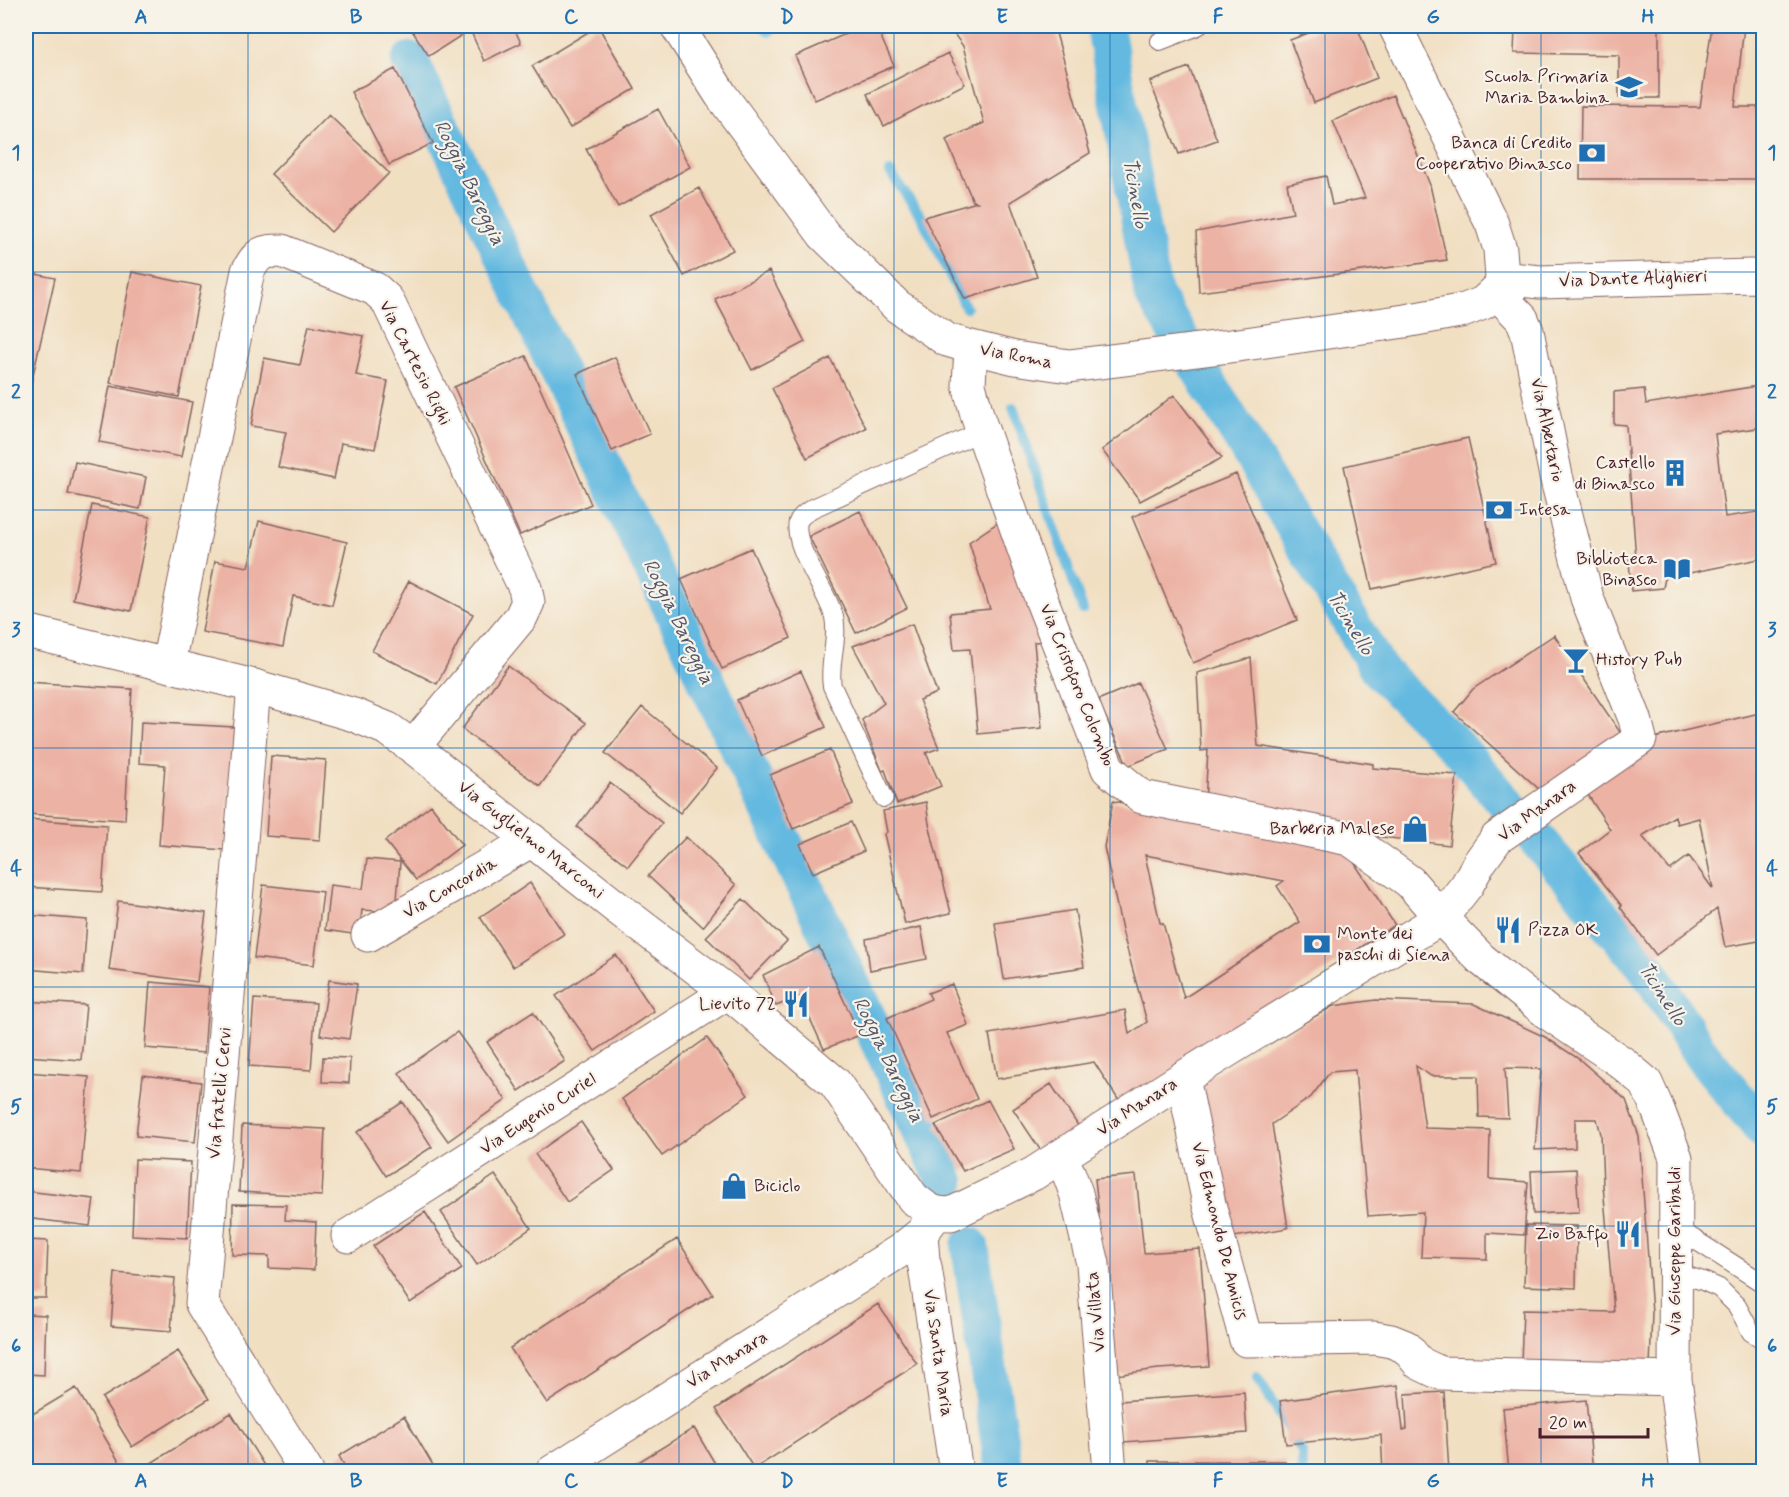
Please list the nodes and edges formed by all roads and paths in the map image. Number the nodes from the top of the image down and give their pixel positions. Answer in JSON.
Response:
{"nodes":[{"id":1,"x":677,"y":26,"type":"edge"},
{"id":2,"x":1198,"y":26,"type":"edge"},
{"id":3,"x":1395,"y":26,"type":"edge"},
{"id":4,"x":1160,"y":41,"type":"dead end"},
{"id":5,"x":1764,"y":278,"type":"edge"},
{"id":6,"x":1499,"y":285,"type":"junction"},
{"id":7,"x":971,"y":347,"type":"junction"},
{"id":8,"x":982,"y":431,"type":"junction"},
{"id":9,"x":26,"y":631,"type":"edge"},
{"id":10,"x":168,"y":664,"type":"junction"},
{"id":11,"x":1618,"y":679,"type":"joint"},
{"id":12,"x":254,"y":686,"type":"junction"},
{"id":13,"x":413,"y":747,"type":"junction"},
{"id":14,"x":884,"y":798,"type":"dead end"},
{"id":15,"x":532,"y":840,"type":"junction"},
{"id":16,"x":1441,"y":918,"type":"junction"},
{"id":17,"x":368,"y":935,"type":"dead end"},
{"id":18,"x":728,"y":992,"type":"junction"},
{"id":19,"x":1183,"y":1078,"type":"junction"},
{"id":20,"x":1060,"y":1157,"type":"junction"},
{"id":21,"x":929,"y":1224,"type":"junction"},
{"id":22,"x":1675,"y":1227,"type":"junction"},
{"id":23,"x":348,"y":1236,"type":"dead end"},
{"id":24,"x":1675,"y":1272,"type":"junction"},
{"id":25,"x":1764,"y":1284,"type":"edge"},
{"id":26,"x":1764,"y":1340,"type":"edge"},
{"id":27,"x":1675,"y":1379,"type":"junction"},
{"id":28,"x":307,"y":1472,"type":"edge"},
{"id":29,"x":552,"y":1472,"type":"edge"},
{"id":30,"x":956,"y":1472,"type":"edge"},
{"id":31,"x":1110,"y":1472,"type":"edge"},
{"id":32,"x":1687,"y":1472,"type":"edge"}],
"edges":[{"from":1,"to":7,"type":"street","name":"Via Roma"},
{"from":2,"to":4,"type":"lane"},
{"from":3,"to":6,"type":"street"},
{"from":5,"to":6,"type":"street","name":"Via Dante Alighieri"},
{"from":6,"to":7,"type":"street","name":"Via Roma"},
{"from":6,"to":11,"type":"street","name":"Via Albertario"},
{"from":7,"to":8,"type":"street","name":"Via Cristoforo Colombo"},
{"from":8,"to":14,"type":"lane"},
{"from":8,"to":16,"type":"street","name":"Via Cristoforo Colombo"},
{"from":9,"to":10,"type":"street","name":"Via Guglielmo Marconi"},
{"from":10,"to":12,"type":"street","name":"Via Guglielmo Marconi"},
{"from":10,"to":13,"type":"street","name":"Via Cartesio Righi"},
{"from":11,"to":16,"type":"street","name":"Via Manara"},
{"from":12,"to":13,"type":"street","name":"Via Guglielmo Marconi"},
{"from":12,"to":28,"type":"street","name":"Via fratelli Cervi"},
{"from":13,"to":15,"type":"street","name":"Via Guglielmo Marconi"},
{"from":15,"to":17,"type":"street","name":"Via Concordia"},
{"from":15,"to":18,"type":"street","name":"Via Guglielmo Marconi"},
{"from":16,"to":19,"type":"street","name":"Via Manara"},
{"from":16,"to":22,"type":"street","name":"Via Giuseppe Garibaldi"},
{"from":18,"to":21,"type":"street","name":"Via Guglielmo Marconi"},
{"from":18,"to":23,"type":"street","name":"Via Eugenio Curiel"},
{"from":19,"to":20,"type":"street","name":"Via Manara"},
{"from":19,"to":27,"type":"street","name":"Via Edmondo De Amicis"},
{"from":20,"to":21,"type":"street","name":"Via Manara"},
{"from":20,"to":31,"type":"street","name":"Via Villata"},
{"from":21,"to":29,"type":"street","name":"Via Manara"},
{"from":21,"to":30,"type":"street","name":"Via Santa Maria"},
{"from":22,"to":24,"type":"street","name":"Via Giuseppe Garibaldi"},
{"from":22,"to":25,"type":"lane"},
{"from":24,"to":26,"type":"lane"},
{"from":24,"to":27,"type":"street","name":"Via Giuseppe Garibaldi"},
{"from":27,"to":32,"type":"street","name":"Via Giuseppe Garibaldi"}]}
